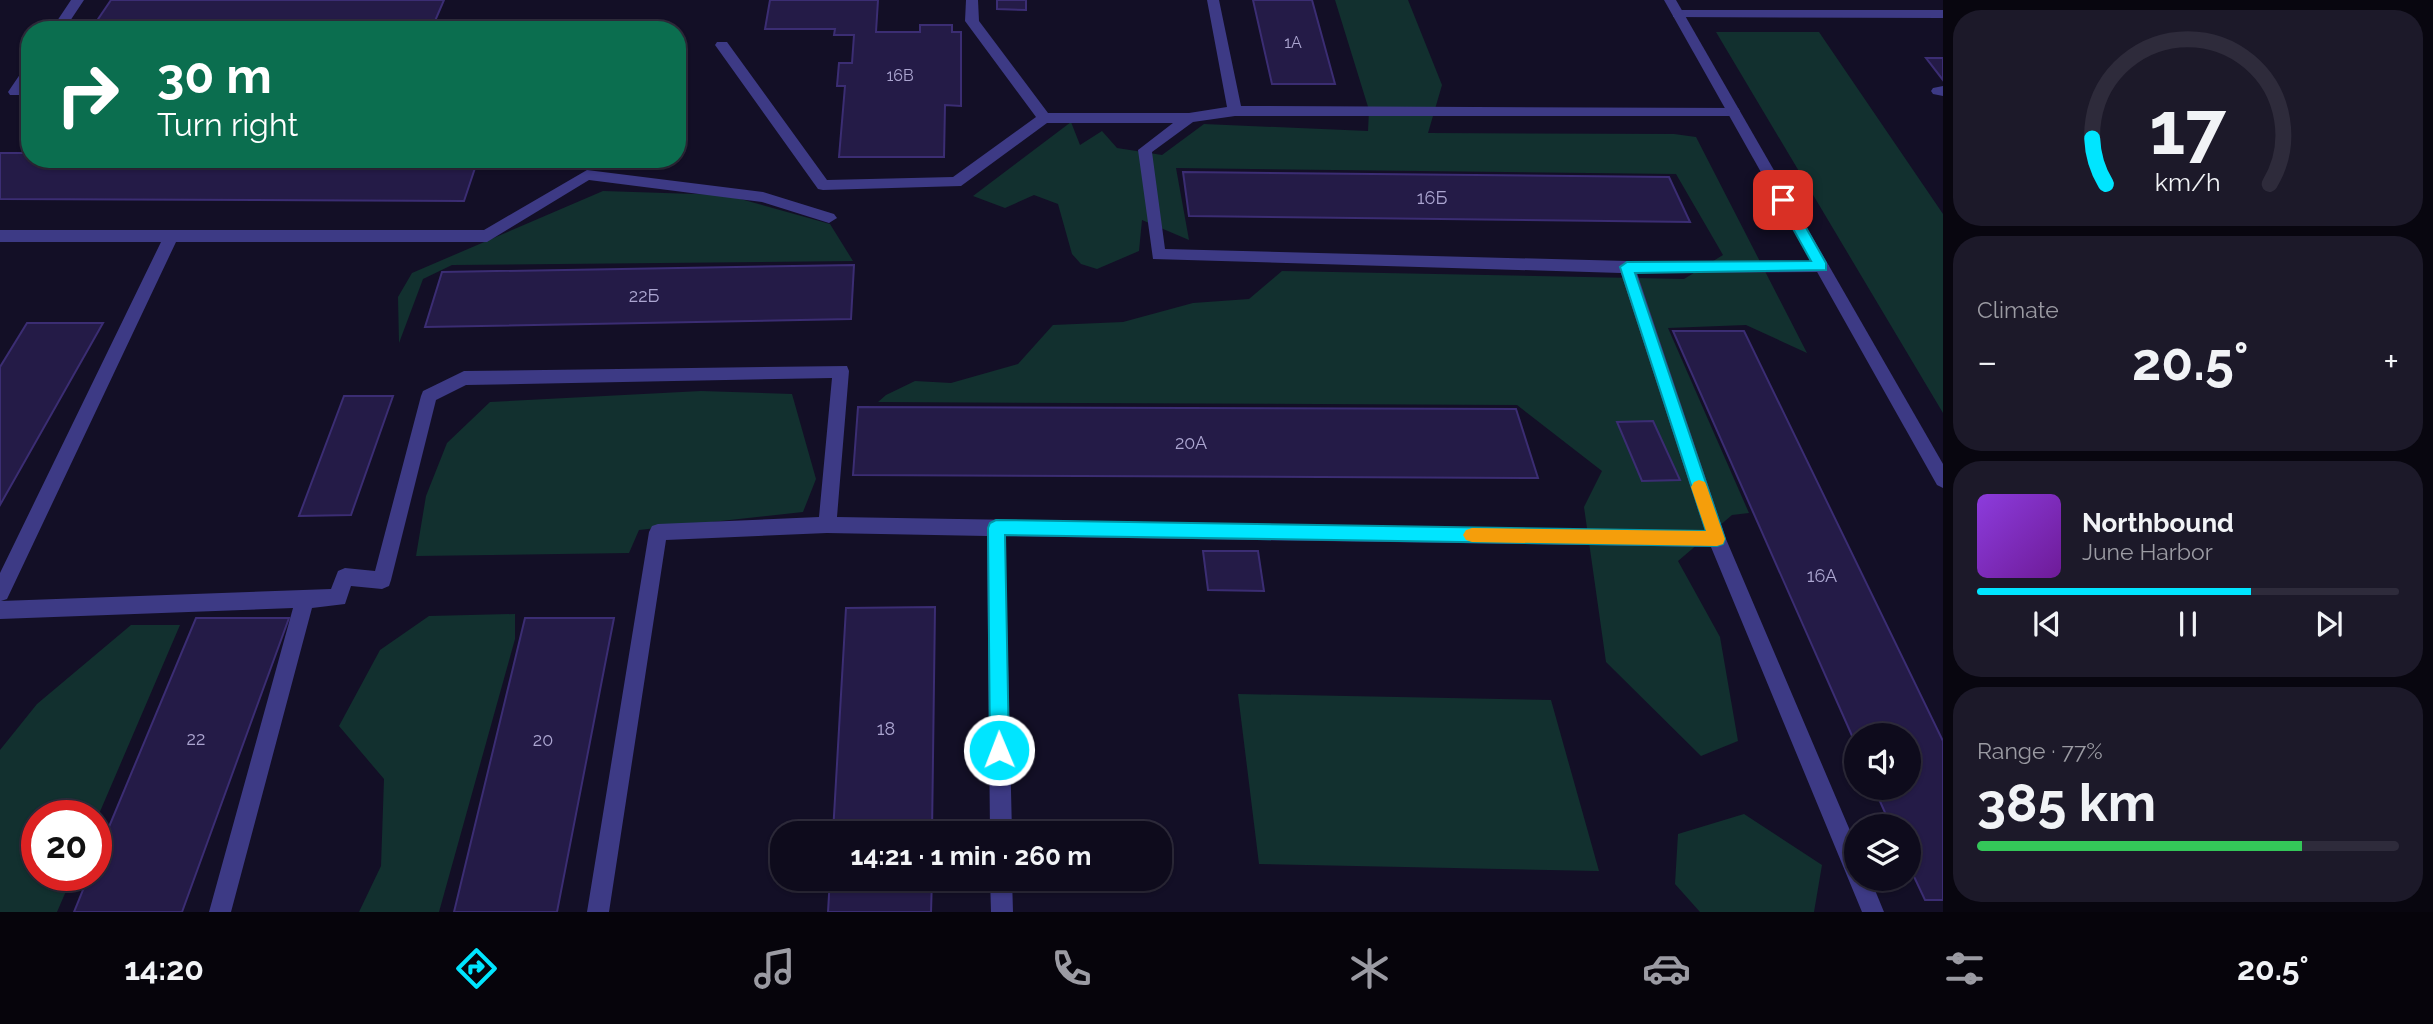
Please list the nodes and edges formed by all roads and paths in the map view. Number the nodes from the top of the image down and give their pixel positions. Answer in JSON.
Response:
{"nodes":[{"id":1,"x":78,"y":0,"type":"edge"},
{"id":2,"x":972,"y":0,"type":"edge"},
{"id":3,"x":1213,"y":0,"type":"edge"},
{"id":4,"x":1674,"y":7,"type":"edge"},
{"id":5,"x":1943,"y":14,"type":"edge"},
{"id":6,"x":63,"y":21,"type":"edge"},
{"id":7,"x":722,"y":44,"type":"dead end"},
{"id":8,"x":21,"y":83,"type":"edge"},
{"id":9,"x":15,"y":92,"type":"dead end"},
{"id":10,"x":1235,"y":111,"type":"junction"},
{"id":11,"x":1733,"y":111,"type":"junction"},
{"id":12,"x":1044,"y":118,"type":"junction"},
{"id":13,"x":1189,"y":118,"type":"junction"},
{"id":14,"x":829,"y":218,"type":"dead end"},
{"id":15,"x":0,"y":236,"type":"edge"},
{"id":16,"x":171,"y":236,"type":"junction"},
{"id":17,"x":1821,"y":266,"type":"junction"},
{"id":18,"x":1627,"y":267,"type":"junction"},
{"id":19,"x":1943,"y":480,"type":"edge"},
{"id":20,"x":827,"y":525,"type":"junction"},
{"id":21,"x":996,"y":528,"type":"junction"},
{"id":22,"x":1717,"y":539,"type":"junction"},
{"id":23,"x":0,"y":593,"type":"edge"},
{"id":24,"x":338,"y":598,"type":"junction"},
{"id":25,"x":0,"y":611,"type":"edge"},
{"id":26,"x":1001,"y":821,"type":"edge"},
{"id":27,"x":1844,"y":842,"type":"edge"},
{"id":28,"x":1001,"y":891,"type":"edge"},
{"id":29,"x":1864,"y":891,"type":"edge"},
{"id":30,"x":220,"y":912,"type":"edge"},
{"id":31,"x":598,"y":912,"type":"edge"},
{"id":32,"x":1002,"y":912,"type":"edge"},
{"id":33,"x":1873,"y":912,"type":"edge"}],
"edges":[{"from":1,"to":6,"type":"street"},
{"from":2,"to":12,"type":"street"},
{"from":3,"to":10,"type":"street"},
{"from":4,"to":5,"type":"street"},
{"from":4,"to":11,"type":"street"},
{"from":7,"to":12,"type":"street"},
{"from":8,"to":9,"type":"street"},
{"from":10,"to":11,"type":"street"},
{"from":10,"to":13,"type":"street"},
{"from":11,"to":17,"type":"street"},
{"from":12,"to":13,"type":"street"},
{"from":13,"to":18,"type":"street"},
{"from":14,"to":16,"type":"street"},
{"from":15,"to":16,"type":"street"},
{"from":16,"to":23,"type":"street"},
{"from":17,"to":18,"type":"street"},
{"from":17,"to":19,"type":"street"},
{"from":18,"to":22,"type":"street"},
{"from":20,"to":21,"type":"street"},
{"from":20,"to":24,"type":"street"},
{"from":20,"to":31,"type":"street"},
{"from":21,"to":22,"type":"street"},
{"from":21,"to":26,"type":"street"},
{"from":22,"to":27,"type":"street"},
{"from":24,"to":25,"type":"street"},
{"from":24,"to":30,"type":"street"},
{"from":28,"to":32,"type":"street"},
{"from":29,"to":33,"type":"street"}]}
